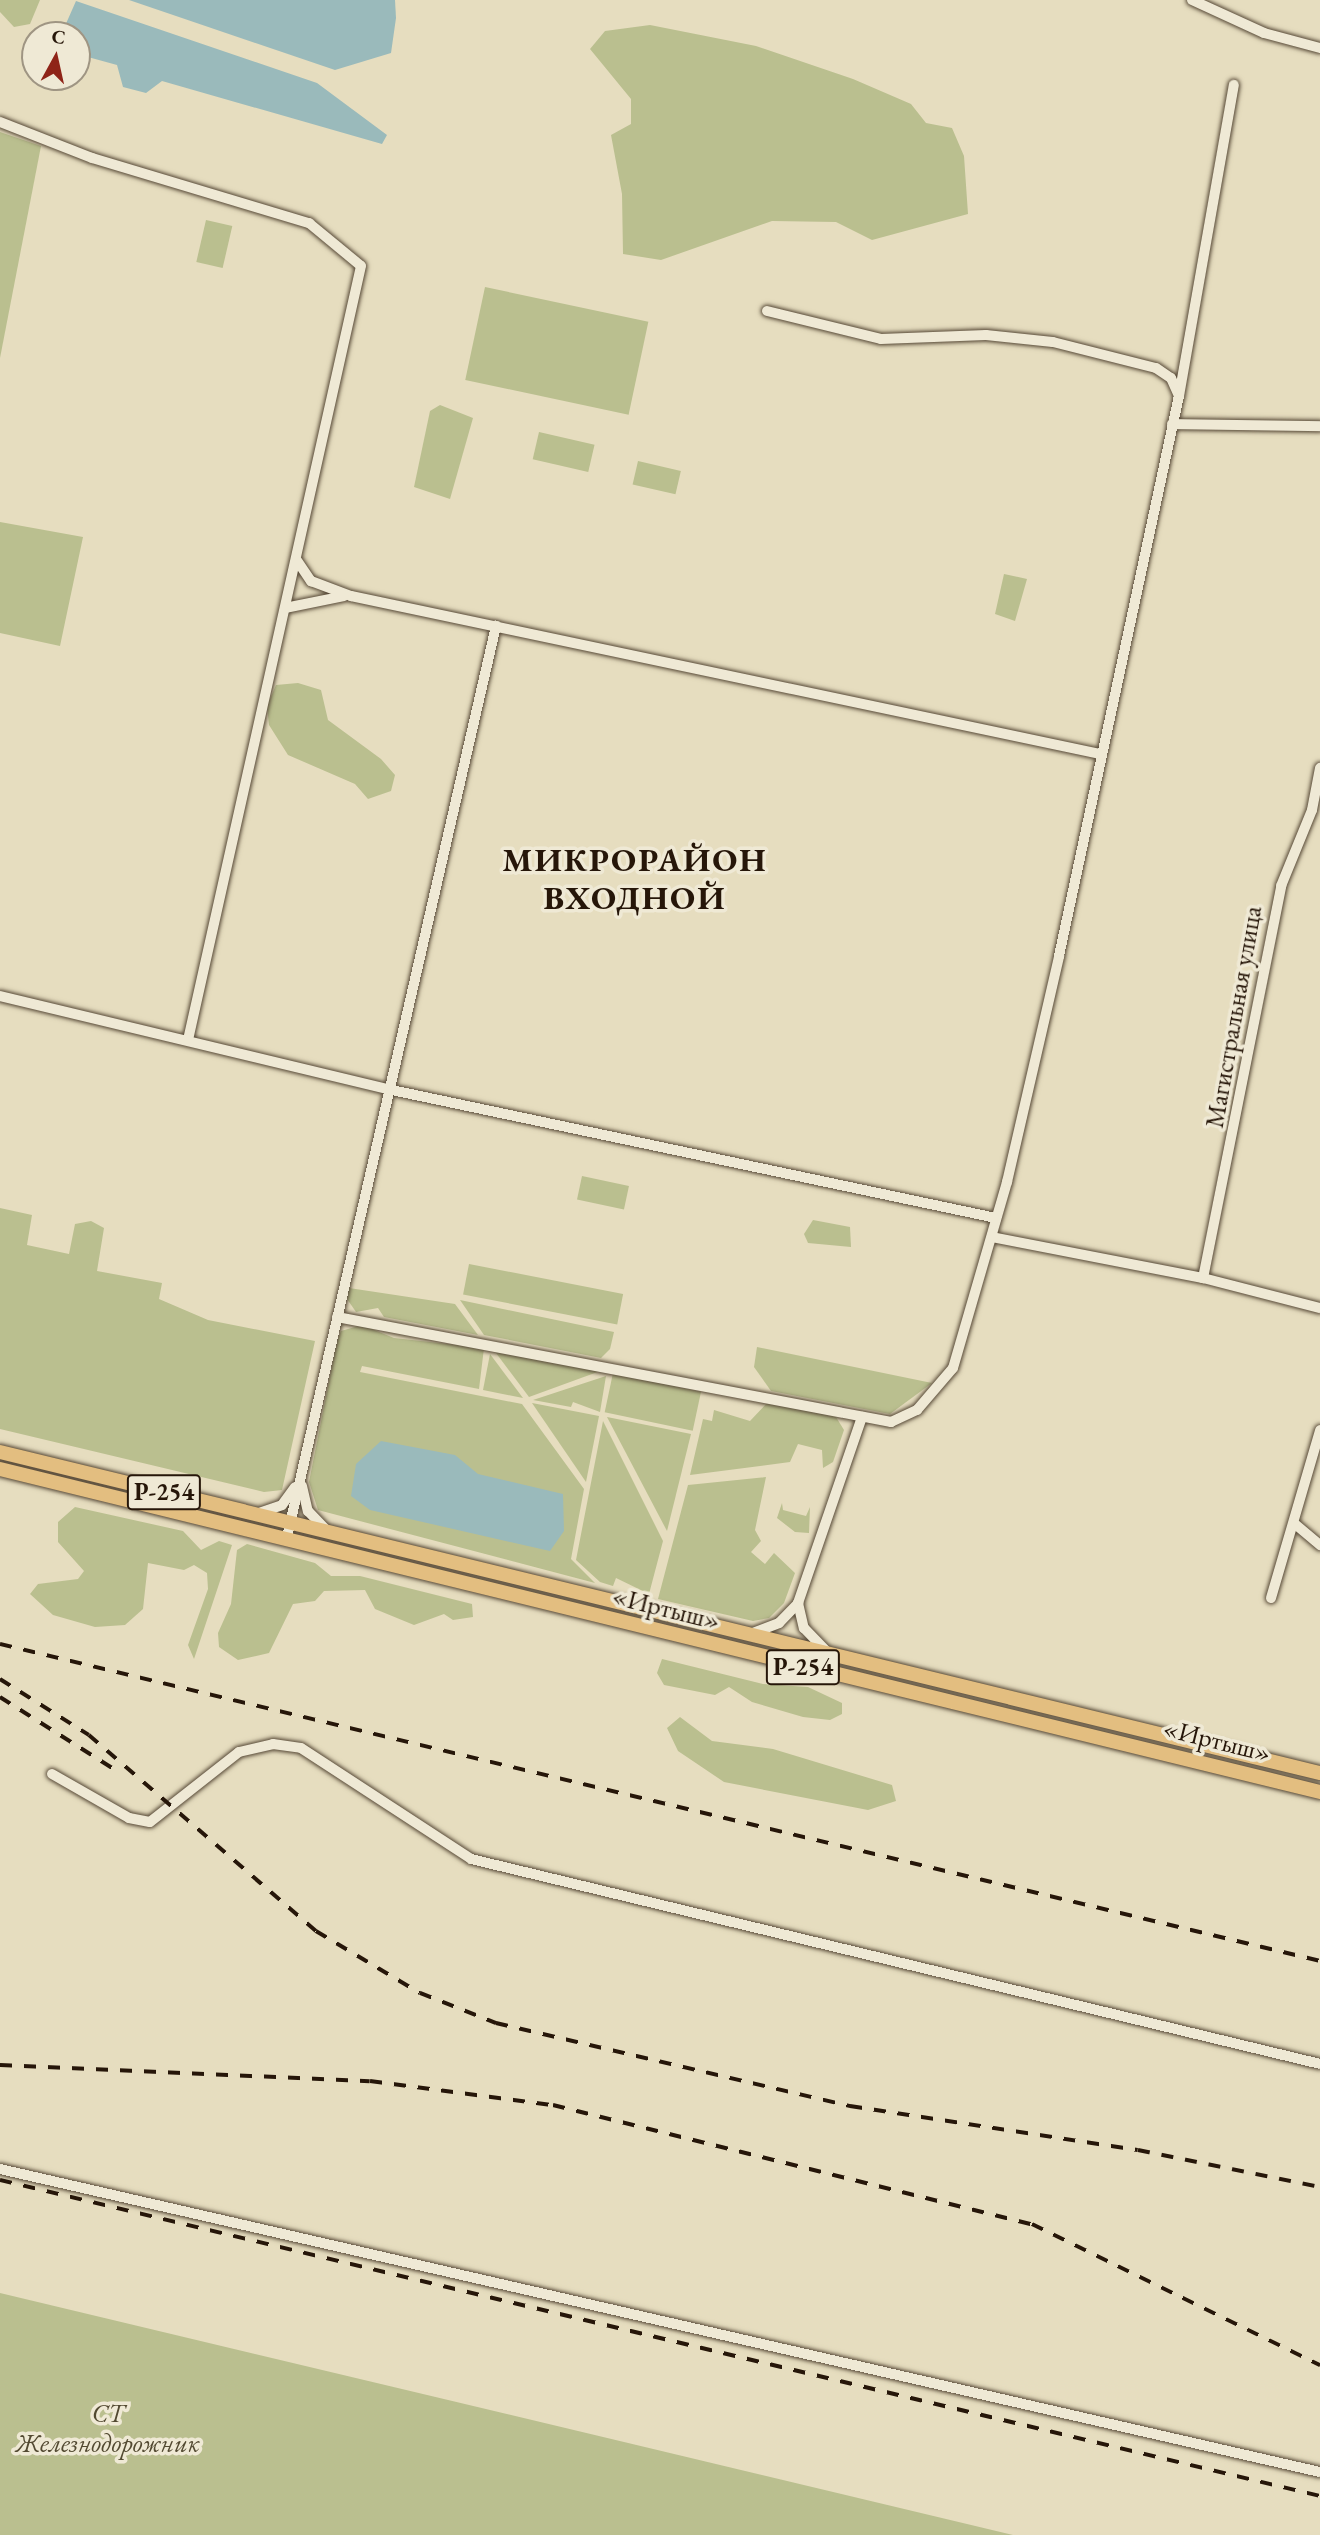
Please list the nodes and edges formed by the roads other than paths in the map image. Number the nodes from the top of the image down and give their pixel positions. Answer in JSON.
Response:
{"nodes":[{"id":1,"x":1192,"y":0,"type":"edge"},
{"id":2,"x":1320,"y":48,"type":"edge"},
{"id":3,"x":1234,"y":85,"type":"dead end"},
{"id":4,"x":0,"y":122,"type":"edge"},
{"id":5,"x":767,"y":311,"type":"dead end"},
{"id":6,"x":1179,"y":396,"type":"junction"},
{"id":7,"x":1172,"y":424,"type":"junction"},
{"id":8,"x":1320,"y":426,"type":"edge"},
{"id":9,"x":296,"y":559,"type":"junction"},
{"id":10,"x":351,"y":596,"type":"junction"},
{"id":11,"x":285,"y":608,"type":"junction"},
{"id":12,"x":496,"y":626,"type":"junction"},
{"id":13,"x":1100,"y":754,"type":"junction"},
{"id":14,"x":1320,"y":768,"type":"edge"},
{"id":15,"x":0,"y":996,"type":"edge"},
{"id":16,"x":188,"y":1040,"type":"junction"},
{"id":17,"x":387,"y":1089,"type":"junction"},
{"id":18,"x":996,"y":1218,"type":"junction"},
{"id":19,"x":992,"y":1237,"type":"junction"},
{"id":20,"x":1203,"y":1278,"type":"junction"},
{"id":21,"x":1320,"y":1308,"type":"edge"},
{"id":22,"x":337,"y":1317,"type":"junction"},
{"id":23,"x":862,"y":1417,"type":"junction"},
{"id":24,"x":1320,"y":1430,"type":"edge"},
{"id":25,"x":0,"y":1452,"type":"edge"},
{"id":26,"x":0,"y":1469,"type":"edge"},
{"id":27,"x":302,"y":1476,"type":"junction"},
{"id":28,"x":252,"y":1514,"type":"junction"},
{"id":29,"x":1295,"y":1524,"type":"junction"},
{"id":30,"x":289,"y":1530,"type":"junction"},
{"id":31,"x":329,"y":1532,"type":"junction"},
{"id":32,"x":1320,"y":1545,"type":"edge"},
{"id":33,"x":1271,"y":1598,"type":"dead end"},
{"id":34,"x":798,"y":1603,"type":"junction"},
{"id":35,"x":743,"y":1635,"type":"junction"},
{"id":36,"x":835,"y":1656,"type":"junction"},
{"id":37,"x":1320,"y":1773,"type":"edge"},
{"id":38,"x":52,"y":1774,"type":"dead end"},
{"id":39,"x":1320,"y":1793,"type":"edge"},
{"id":40,"x":1320,"y":2064,"type":"edge"},
{"id":41,"x":0,"y":2169,"type":"edge"},
{"id":42,"x":1320,"y":2472,"type":"edge"}],
"edges":[{"from":1,"to":2,"type":"street"},
{"from":3,"to":6,"type":"street"},
{"from":4,"to":9,"type":"street"},
{"from":5,"to":6,"type":"street"},
{"from":6,"to":7,"type":"street"},
{"from":7,"to":8,"type":"street"},
{"from":7,"to":13,"type":"street"},
{"from":9,"to":10,"type":"street"},
{"from":9,"to":11,"type":"street"},
{"from":10,"to":11,"type":"street"},
{"from":10,"to":12,"type":"street"},
{"from":11,"to":16,"type":"street"},
{"from":12,"to":13,"type":"street"},
{"from":12,"to":17,"type":"street"},
{"from":13,"to":18,"type":"street"},
{"from":14,"to":20,"type":"street","name":"Магистральная улица"},
{"from":15,"to":16,"type":"street"},
{"from":16,"to":17,"type":"street"},
{"from":17,"to":18,"type":"street"},
{"from":17,"to":22,"type":"street"},
{"from":18,"to":19,"type":"street"},
{"from":19,"to":20,"type":"street"},
{"from":19,"to":23,"type":"street"},
{"from":20,"to":21,"type":"street"},
{"from":22,"to":23,"type":"street"},
{"from":22,"to":27,"type":"street"},
{"from":23,"to":34,"type":"street"},
{"from":24,"to":29,"type":"street"},
{"from":25,"to":28,"type":"main road","name":"«Иртыш»","number":"Р-254"},
{"from":26,"to":30,"type":"main road","name":"«Иртыш»","number":"Р-254"},
{"from":27,"to":28,"type":"street"},
{"from":27,"to":30,"type":"street"},
{"from":27,"to":31,"type":"street"},
{"from":28,"to":30,"type":"main road","name":"«Иртыш»","number":"Р-254"},
{"from":29,"to":32,"type":"street"},
{"from":29,"to":33,"type":"street"},
{"from":30,"to":31,"type":"main road","name":"«Иртыш»","number":"Р-254"},
{"from":30,"to":39,"type":"main road","name":"«Иртыш»","number":"Р-254"},
{"from":31,"to":35,"type":"main road","name":"«Иртыш»","number":"Р-254"},
{"from":34,"to":35,"type":"street"},
{"from":34,"to":36,"type":"street"},
{"from":35,"to":36,"type":"main road","name":"«Иртыш»","number":"Р-254"},
{"from":36,"to":37,"type":"main road","name":"«Иртыш»","number":"Р-254"},
{"from":38,"to":40,"type":"street"},
{"from":41,"to":42,"type":"street"}]}
